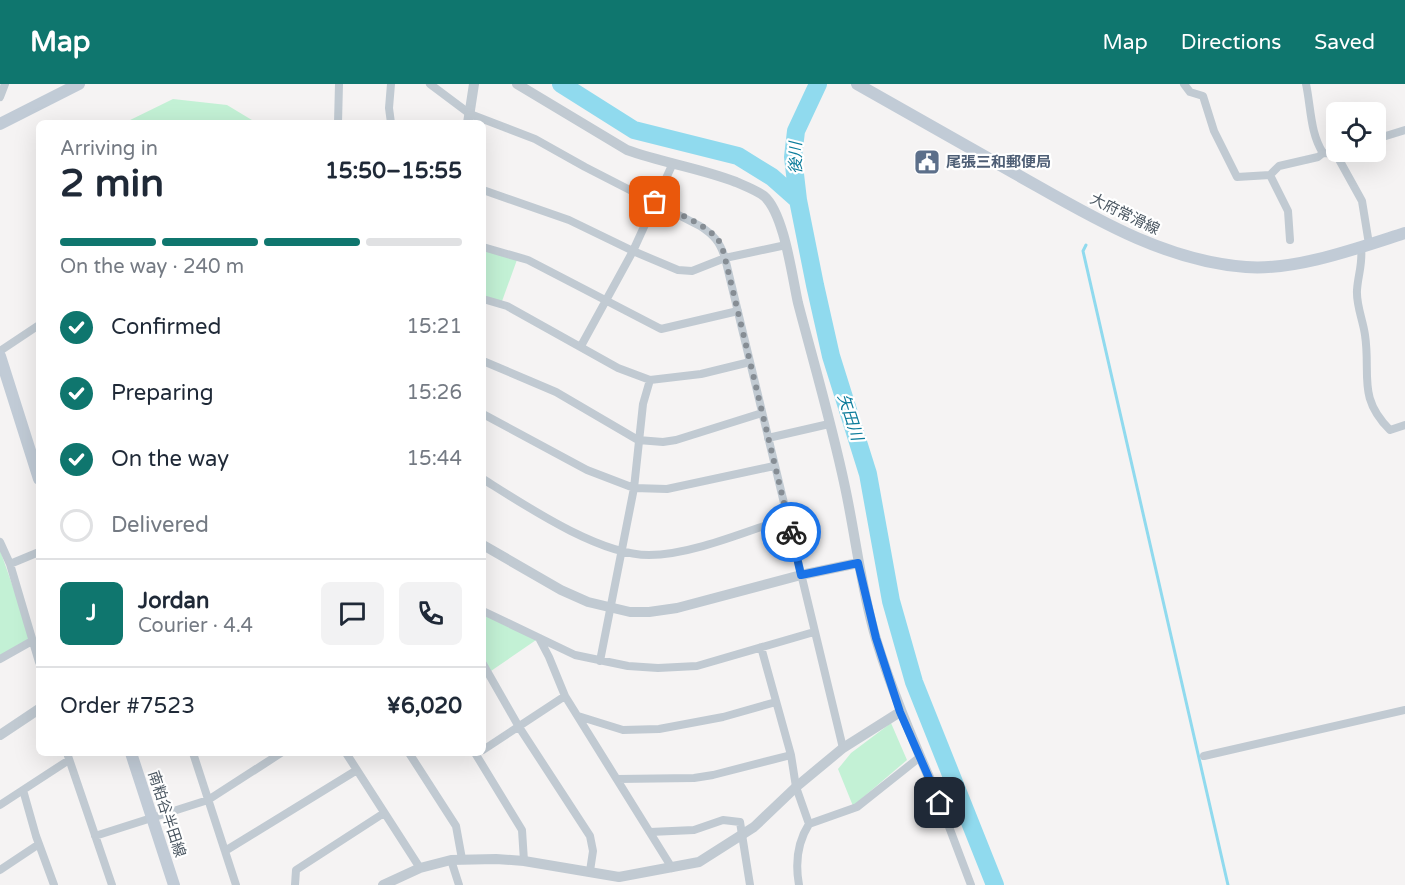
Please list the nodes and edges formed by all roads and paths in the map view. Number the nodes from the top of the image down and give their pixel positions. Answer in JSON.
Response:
{"nodes":[{"id":1,"x":5,"y":84,"type":"edge"},
{"id":2,"x":79,"y":84,"type":"edge"},
{"id":3,"x":339,"y":84,"type":"edge"},
{"id":4,"x":391,"y":84,"type":"edge"},
{"id":5,"x":430,"y":84,"type":"edge"},
{"id":6,"x":474,"y":84,"type":"edge"},
{"id":7,"x":517,"y":84,"type":"edge"},
{"id":8,"x":857,"y":84,"type":"edge"},
{"id":9,"x":1184,"y":84,"type":"edge"},
{"id":10,"x":1306,"y":84,"type":"edge"},
{"id":11,"x":0,"y":97,"type":"edge"},
{"id":12,"x":469,"y":118,"type":"edge"},
{"id":13,"x":338,"y":120,"type":"edge"},
{"id":14,"x":390,"y":120,"type":"edge"},
{"id":15,"x":486,"y":123,"type":"edge"},
{"id":16,"x":0,"y":124,"type":"edge"},
{"id":17,"x":1405,"y":130,"type":"edge"},
{"id":18,"x":1386,"y":136,"type":"edge"},
{"id":19,"x":1323,"y":153,"type":"joint"},
{"id":20,"x":1343,"y":162,"type":"edge"},
{"id":21,"x":673,"y":163,"type":"junction"},
{"id":22,"x":1270,"y":175,"type":"junction"},
{"id":23,"x":486,"y":191,"type":"edge"},
{"id":24,"x":655,"y":202,"type":"junction"},
{"id":25,"x":1405,"y":233,"type":"edge"},
{"id":26,"x":1290,"y":240,"type":"dead end"},
{"id":27,"x":786,"y":245,"type":"junction"},
{"id":28,"x":1365,"y":246,"type":"junction"},
{"id":29,"x":486,"y":248,"type":"edge"},
{"id":30,"x":633,"y":251,"type":"junction"},
{"id":31,"x":725,"y":258,"type":"junction"},
{"id":32,"x":486,"y":299,"type":"edge"},
{"id":33,"x":606,"y":300,"type":"junction"},
{"id":34,"x":738,"y":311,"type":"junction"},
{"id":35,"x":36,"y":327,"type":"edge"},
{"id":36,"x":580,"y":346,"type":"junction"},
{"id":37,"x":0,"y":351,"type":"edge"},
{"id":38,"x":0,"y":356,"type":"edge"},
{"id":39,"x":486,"y":362,"type":"edge"},
{"id":40,"x":750,"y":362,"type":"junction"},
{"id":41,"x":650,"y":380,"type":"junction"},
{"id":42,"x":762,"y":413,"type":"junction"},
{"id":43,"x":486,"y":416,"type":"edge"},
{"id":44,"x":829,"y":424,"type":"junction"},
{"id":45,"x":1405,"y":425,"type":"edge"},
{"id":46,"x":768,"y":438,"type":"junction"},
{"id":47,"x":638,"y":440,"type":"junction"},
{"id":48,"x":774,"y":466,"type":"junction"},
{"id":49,"x":36,"y":470,"type":"edge"},
{"id":50,"x":486,"y":481,"type":"edge"},
{"id":51,"x":634,"y":488,"type":"junction"},
{"id":52,"x":787,"y":518,"type":"junction"},
{"id":53,"x":0,"y":542,"type":"edge"},
{"id":54,"x":486,"y":546,"type":"edge"},
{"id":55,"x":621,"y":551,"type":"junction"},
{"id":56,"x":36,"y":553,"type":"edge"},
{"id":57,"x":858,"y":563,"type":"junction"},
{"id":58,"x":10,"y":564,"type":"junction"},
{"id":59,"x":801,"y":575,"type":"junction"},
{"id":60,"x":609,"y":608,"type":"junction"},
{"id":61,"x":486,"y":612,"type":"edge"},
{"id":62,"x":814,"y":632,"type":"junction"},
{"id":63,"x":539,"y":638,"type":"junction"},
{"id":64,"x":32,"y":641,"type":"junction"},
{"id":65,"x":760,"y":647,"type":"junction"},
{"id":66,"x":36,"y":653,"type":"edge"},
{"id":67,"x":0,"y":659,"type":"edge"},
{"id":68,"x":600,"y":661,"type":"junction"},
{"id":69,"x":486,"y":669,"type":"edge"},
{"id":70,"x":565,"y":696,"type":"junction"},
{"id":71,"x":776,"y":702,"type":"junction"},
{"id":72,"x":1405,"y":710,"type":"edge"},
{"id":73,"x":36,"y":711,"type":"edge"},
{"id":74,"x":900,"y":712,"type":"junction"},
{"id":75,"x":578,"y":716,"type":"junction"},
{"id":76,"x":519,"y":727,"type":"junction"},
{"id":77,"x":0,"y":735,"type":"edge"},
{"id":78,"x":486,"y":747,"type":"edge"},
{"id":79,"x":843,"y":748,"type":"junction"},
{"id":80,"x":791,"y":755,"type":"junction"},
{"id":81,"x":68,"y":756,"type":"edge"},
{"id":82,"x":132,"y":756,"type":"edge"},
{"id":83,"x":195,"y":756,"type":"edge"},
{"id":84,"x":276,"y":756,"type":"edge"},
{"id":85,"x":348,"y":756,"type":"edge"},
{"id":86,"x":411,"y":756,"type":"edge"},
{"id":87,"x":480,"y":756,"type":"edge"},
{"id":88,"x":1204,"y":756,"type":"dead end"},
{"id":89,"x":920,"y":757,"type":"junction"},
{"id":90,"x":357,"y":770,"type":"junction"},
{"id":91,"x":617,"y":779,"type":"junction"},
{"id":92,"x":796,"y":787,"type":"junction"},
{"id":93,"x":23,"y":790,"type":"junction"},
{"id":94,"x":207,"y":800,"type":"junction"},
{"id":95,"x":940,"y":803,"type":"joint"},
{"id":96,"x":0,"y":805,"type":"edge"},
{"id":97,"x":384,"y":813,"type":"junction"},
{"id":98,"x":152,"y":817,"type":"junction"},
{"id":99,"x":809,"y":824,"type":"junction"},
{"id":100,"x":650,"y":832,"type":"junction"},
{"id":101,"x":743,"y":834,"type":"junction"},
{"id":102,"x":95,"y":836,"type":"junction"},
{"id":103,"x":39,"y":844,"type":"junction"},
{"id":104,"x":225,"y":851,"type":"junction"},
{"id":105,"x":457,"y":860,"type":"junction"},
{"id":106,"x":524,"y":861,"type":"junction"},
{"id":107,"x":420,"y":868,"type":"junction"},
{"id":108,"x":672,"y":868,"type":"junction"},
{"id":109,"x":0,"y":870,"type":"edge"},
{"id":110,"x":590,"y":871,"type":"junction"},
{"id":111,"x":621,"y":881,"type":"edge"},
{"id":112,"x":54,"y":885,"type":"edge"},
{"id":113,"x":112,"y":885,"type":"edge"},
{"id":114,"x":174,"y":885,"type":"edge"},
{"id":115,"x":236,"y":885,"type":"edge"},
{"id":116,"x":295,"y":885,"type":"edge"},
{"id":117,"x":383,"y":885,"type":"edge"},
{"id":118,"x":459,"y":885,"type":"edge"},
{"id":119,"x":750,"y":885,"type":"edge"},
{"id":120,"x":799,"y":885,"type":"edge"},
{"id":121,"x":970,"y":885,"type":"edge"}],
"edges":[{"from":1,"to":11,"type":"street"},
{"from":2,"to":16,"type":"main road"},
{"from":3,"to":13,"type":"street"},
{"from":4,"to":14,"type":"street"},
{"from":5,"to":12,"type":"street"},
{"from":6,"to":12,"type":"street"},
{"from":7,"to":21,"type":"street"},
{"from":8,"to":28,"type":"main road","name":"大府常滑線"},
{"from":9,"to":22,"type":"street"},
{"from":10,"to":19,"type":"street"},
{"from":15,"to":24,"type":"street"},
{"from":17,"to":18,"type":"street"},
{"from":19,"to":22,"type":"street"},
{"from":20,"to":28,"type":"street"},
{"from":21,"to":24,"type":"street"},
{"from":21,"to":27,"type":"street"},
{"from":22,"to":26,"type":"street"},
{"from":23,"to":30,"type":"street"},
{"from":24,"to":30,"type":"street"},
{"from":24,"to":31,"type":"street"},
{"from":25,"to":28,"type":"main road","name":"大府常滑線"},
{"from":27,"to":31,"type":"street"},
{"from":27,"to":44,"type":"street"},
{"from":28,"to":45,"type":"street"},
{"from":29,"to":33,"type":"street"},
{"from":30,"to":31,"type":"street"},
{"from":30,"to":33,"type":"street"},
{"from":31,"to":34,"type":"street"},
{"from":32,"to":36,"type":"street"},
{"from":33,"to":34,"type":"street"},
{"from":33,"to":36,"type":"street"},
{"from":34,"to":40,"type":"street"},
{"from":35,"to":37,"type":"street"},
{"from":36,"to":41,"type":"street"},
{"from":38,"to":49,"type":"main road"},
{"from":39,"to":47,"type":"street"},
{"from":40,"to":41,"type":"street"},
{"from":40,"to":42,"type":"street"},
{"from":41,"to":47,"type":"street"},
{"from":42,"to":46,"type":"street"},
{"from":42,"to":47,"type":"street"},
{"from":43,"to":51,"type":"street"},
{"from":44,"to":46,"type":"street"},
{"from":44,"to":57,"type":"street"},
{"from":46,"to":48,"type":"street"},
{"from":47,"to":51,"type":"street"},
{"from":48,"to":51,"type":"street"},
{"from":48,"to":52,"type":"street"},
{"from":50,"to":55,"type":"street"},
{"from":51,"to":55,"type":"street"},
{"from":52,"to":55,"type":"street"},
{"from":52,"to":59,"type":"street"},
{"from":53,"to":58,"type":"street"},
{"from":54,"to":60,"type":"street"},
{"from":55,"to":60,"type":"street"},
{"from":56,"to":58,"type":"street"},
{"from":57,"to":59,"type":"street"},
{"from":57,"to":74,"type":"street"},
{"from":58,"to":64,"type":"street"},
{"from":59,"to":60,"type":"street"},
{"from":59,"to":62,"type":"street"},
{"from":60,"to":68,"type":"street"},
{"from":61,"to":63,"type":"street"},
{"from":62,"to":65,"type":"street"},
{"from":62,"to":79,"type":"street"},
{"from":63,"to":68,"type":"street"},
{"from":63,"to":70,"type":"street"},
{"from":64,"to":66,"type":"street"},
{"from":64,"to":67,"type":"street"},
{"from":65,"to":68,"type":"street"},
{"from":65,"to":71,"type":"street"},
{"from":69,"to":76,"type":"street"},
{"from":70,"to":75,"type":"street"},
{"from":70,"to":76,"type":"street"},
{"from":71,"to":75,"type":"street"},
{"from":71,"to":80,"type":"street"},
{"from":72,"to":88,"type":"street"},
{"from":73,"to":77,"type":"street"},
{"from":74,"to":79,"type":"street"},
{"from":74,"to":89,"type":"street"},
{"from":75,"to":91,"type":"street"},
{"from":76,"to":78,"type":"street"},
{"from":76,"to":110,"type":"street"},
{"from":79,"to":92,"type":"street"},
{"from":80,"to":91,"type":"street"},
{"from":80,"to":92,"type":"street"},
{"from":81,"to":93,"type":"street"},
{"from":81,"to":102,"type":"street"},
{"from":82,"to":98,"type":"main road","name":"南粕谷半田線"},
{"from":83,"to":94,"type":"street"},
{"from":84,"to":94,"type":"street"},
{"from":85,"to":90,"type":"street"},
{"from":86,"to":105,"type":"street"},
{"from":87,"to":106,"type":"street"},
{"from":89,"to":95,"type":"street"},
{"from":89,"to":99,"type":"street"},
{"from":90,"to":97,"type":"street"},
{"from":90,"to":104,"type":"street"},
{"from":91,"to":100,"type":"street"},
{"from":92,"to":99,"type":"street"},
{"from":92,"to":101,"type":"street"},
{"from":93,"to":96,"type":"street"},
{"from":93,"to":103,"type":"street"},
{"from":94,"to":98,"type":"street"},
{"from":94,"to":104,"type":"street"},
{"from":95,"to":121,"type":"street"},
{"from":97,"to":107,"type":"street"},
{"from":97,"to":116,"type":"street"},
{"from":98,"to":102,"type":"street"},
{"from":98,"to":114,"type":"main road","name":"南粕谷半田線"},
{"from":99,"to":120,"type":"street"},
{"from":100,"to":101,"type":"street"},
{"from":100,"to":108,"type":"street"},
{"from":101,"to":108,"type":"street"},
{"from":101,"to":119,"type":"street"},
{"from":102,"to":113,"type":"street"},
{"from":103,"to":109,"type":"street"},
{"from":103,"to":112,"type":"street"},
{"from":104,"to":115,"type":"street"},
{"from":105,"to":106,"type":"street"},
{"from":105,"to":107,"type":"street"},
{"from":105,"to":118,"type":"street"},
{"from":106,"to":110,"type":"street"},
{"from":107,"to":117,"type":"street"},
{"from":108,"to":111,"type":"street"},
{"from":110,"to":111,"type":"street"}]}
